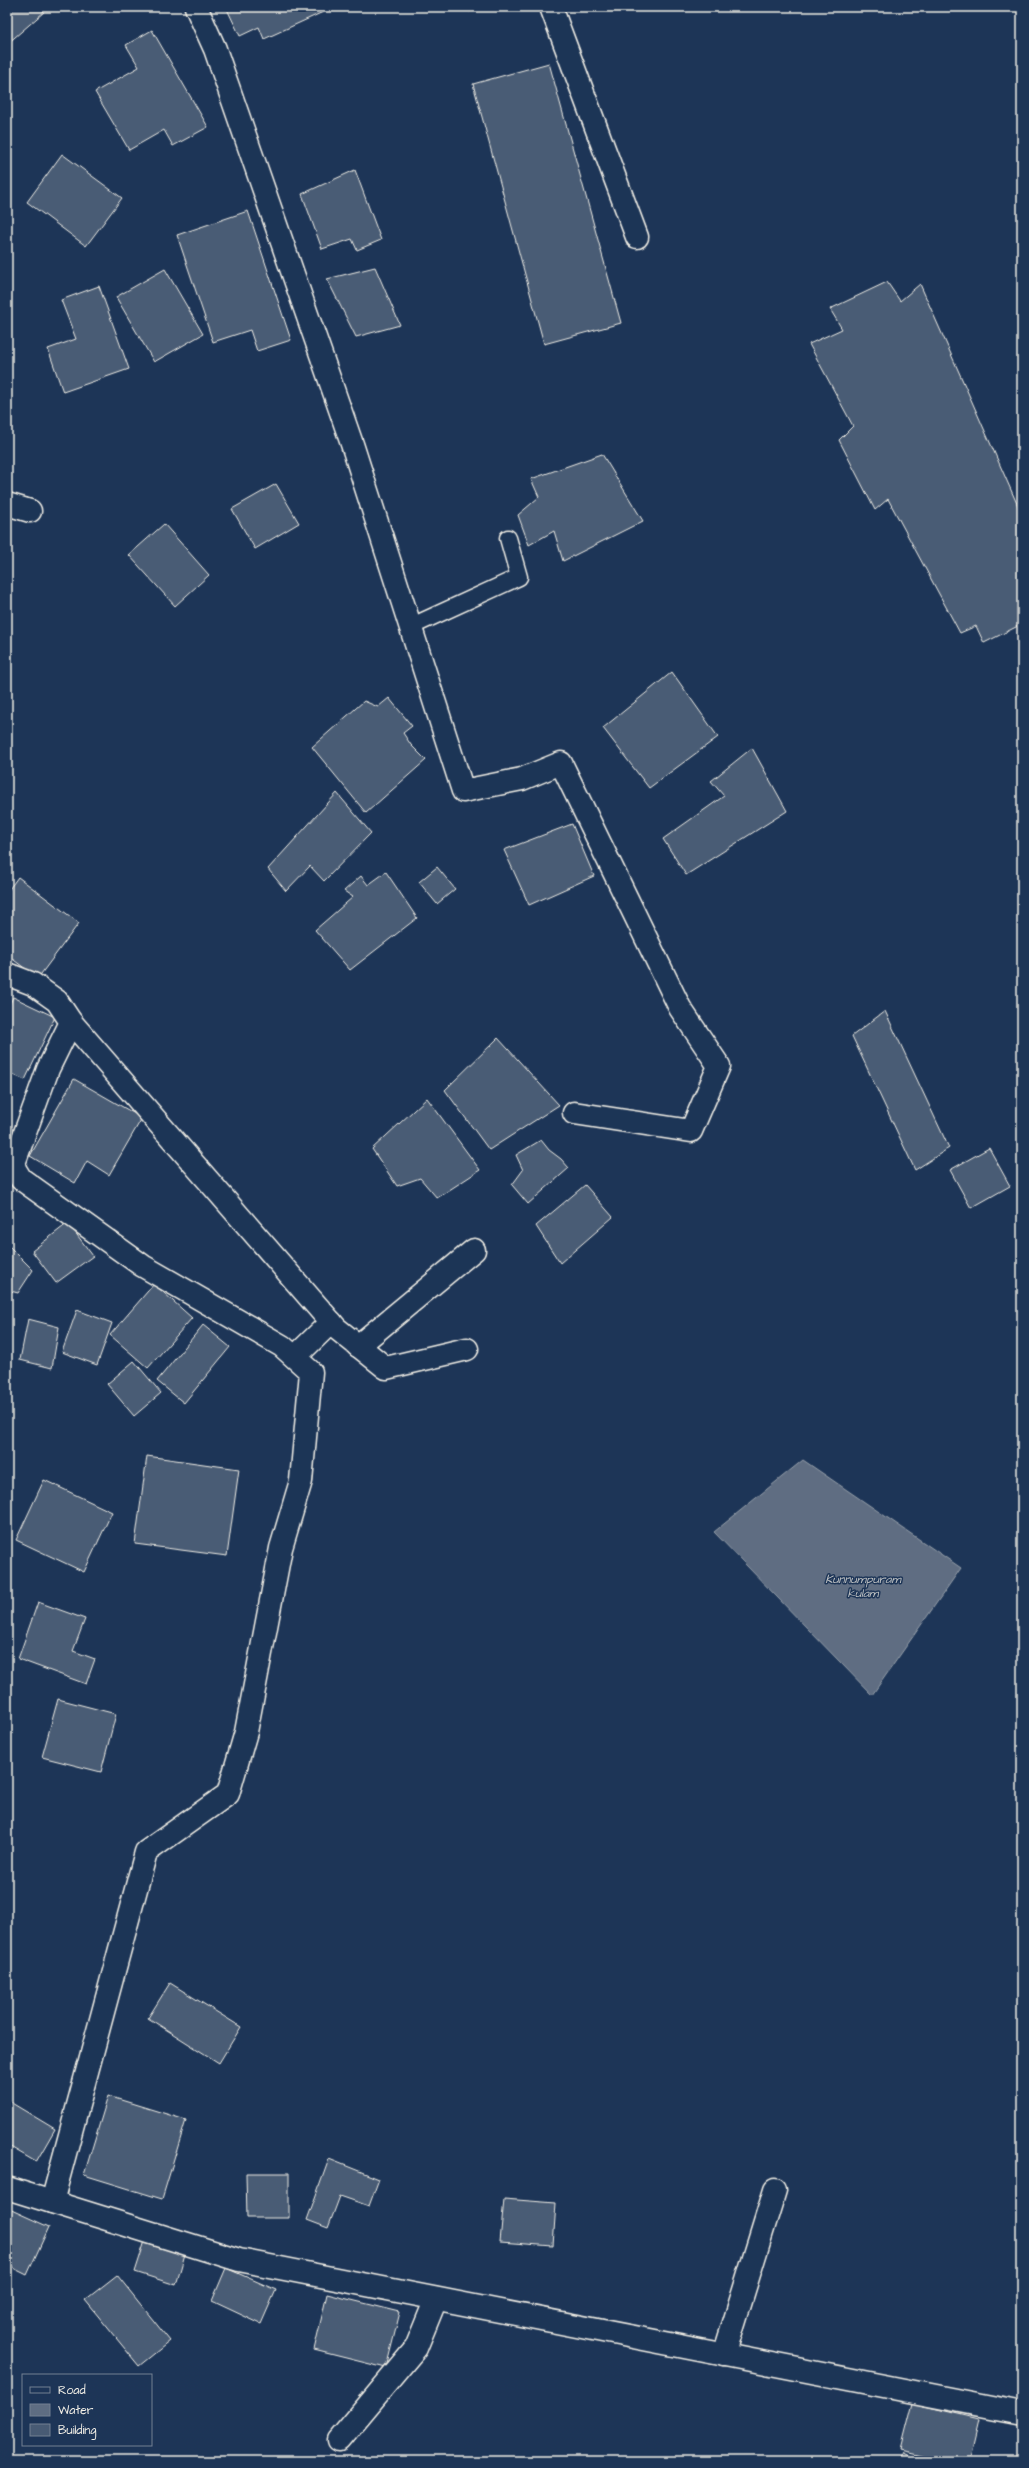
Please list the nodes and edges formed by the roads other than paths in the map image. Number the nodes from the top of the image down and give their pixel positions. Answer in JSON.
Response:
{"nodes":[{"id":1,"x":196,"y":7,"type":"edge"},
{"id":2,"x":551,"y":7,"type":"edge"},
{"id":3,"x":637,"y":237,"type":"dead end"},
{"id":4,"x":7,"y":504,"type":"edge"},
{"id":5,"x":30,"y":511,"type":"dead end"},
{"id":6,"x":508,"y":538,"type":"dead end"},
{"id":7,"x":410,"y":627,"type":"junction"},
{"id":8,"x":7,"y":974,"type":"edge"},
{"id":9,"x":71,"y":1022,"type":"junction"},
{"id":10,"x":574,"y":1113,"type":"dead end"},
{"id":11,"x":474,"y":1250,"type":"dead end"},
{"id":12,"x":331,"y":1322,"type":"junction"},
{"id":13,"x":358,"y":1346,"type":"junction"},
{"id":14,"x":467,"y":1349,"type":"dead end"},
{"id":15,"x":294,"y":1357,"type":"junction"},
{"id":16,"x":7,"y":2188,"type":"edge"},
{"id":17,"x":775,"y":2190,"type":"dead end"},
{"id":18,"x":52,"y":2202,"type":"junction"},
{"id":19,"x":436,"y":2299,"type":"junction"},
{"id":20,"x":724,"y":2355,"type":"junction"},
{"id":21,"x":1022,"y":2413,"type":"edge"},
{"id":22,"x":339,"y":2440,"type":"dead end"}],
"edges":[{"from":1,"to":7,"type":"street"},
{"from":2,"to":3,"type":"street"},
{"from":4,"to":5,"type":"street"},
{"from":6,"to":7,"type":"lane"},
{"from":7,"to":10,"type":"street"},
{"from":8,"to":9,"type":"street"},
{"from":9,"to":12,"type":"street"},
{"from":9,"to":15,"type":"street"},
{"from":11,"to":13,"type":"street"},
{"from":12,"to":13,"type":"street"},
{"from":12,"to":15,"type":"street"},
{"from":13,"to":14,"type":"street"},
{"from":15,"to":18,"type":"street"},
{"from":16,"to":18,"type":"street"},
{"from":17,"to":20,"type":"street"},
{"from":18,"to":19,"type":"street"},
{"from":19,"to":20,"type":"street"},
{"from":19,"to":22,"type":"street"},
{"from":20,"to":21,"type":"street"}]}
